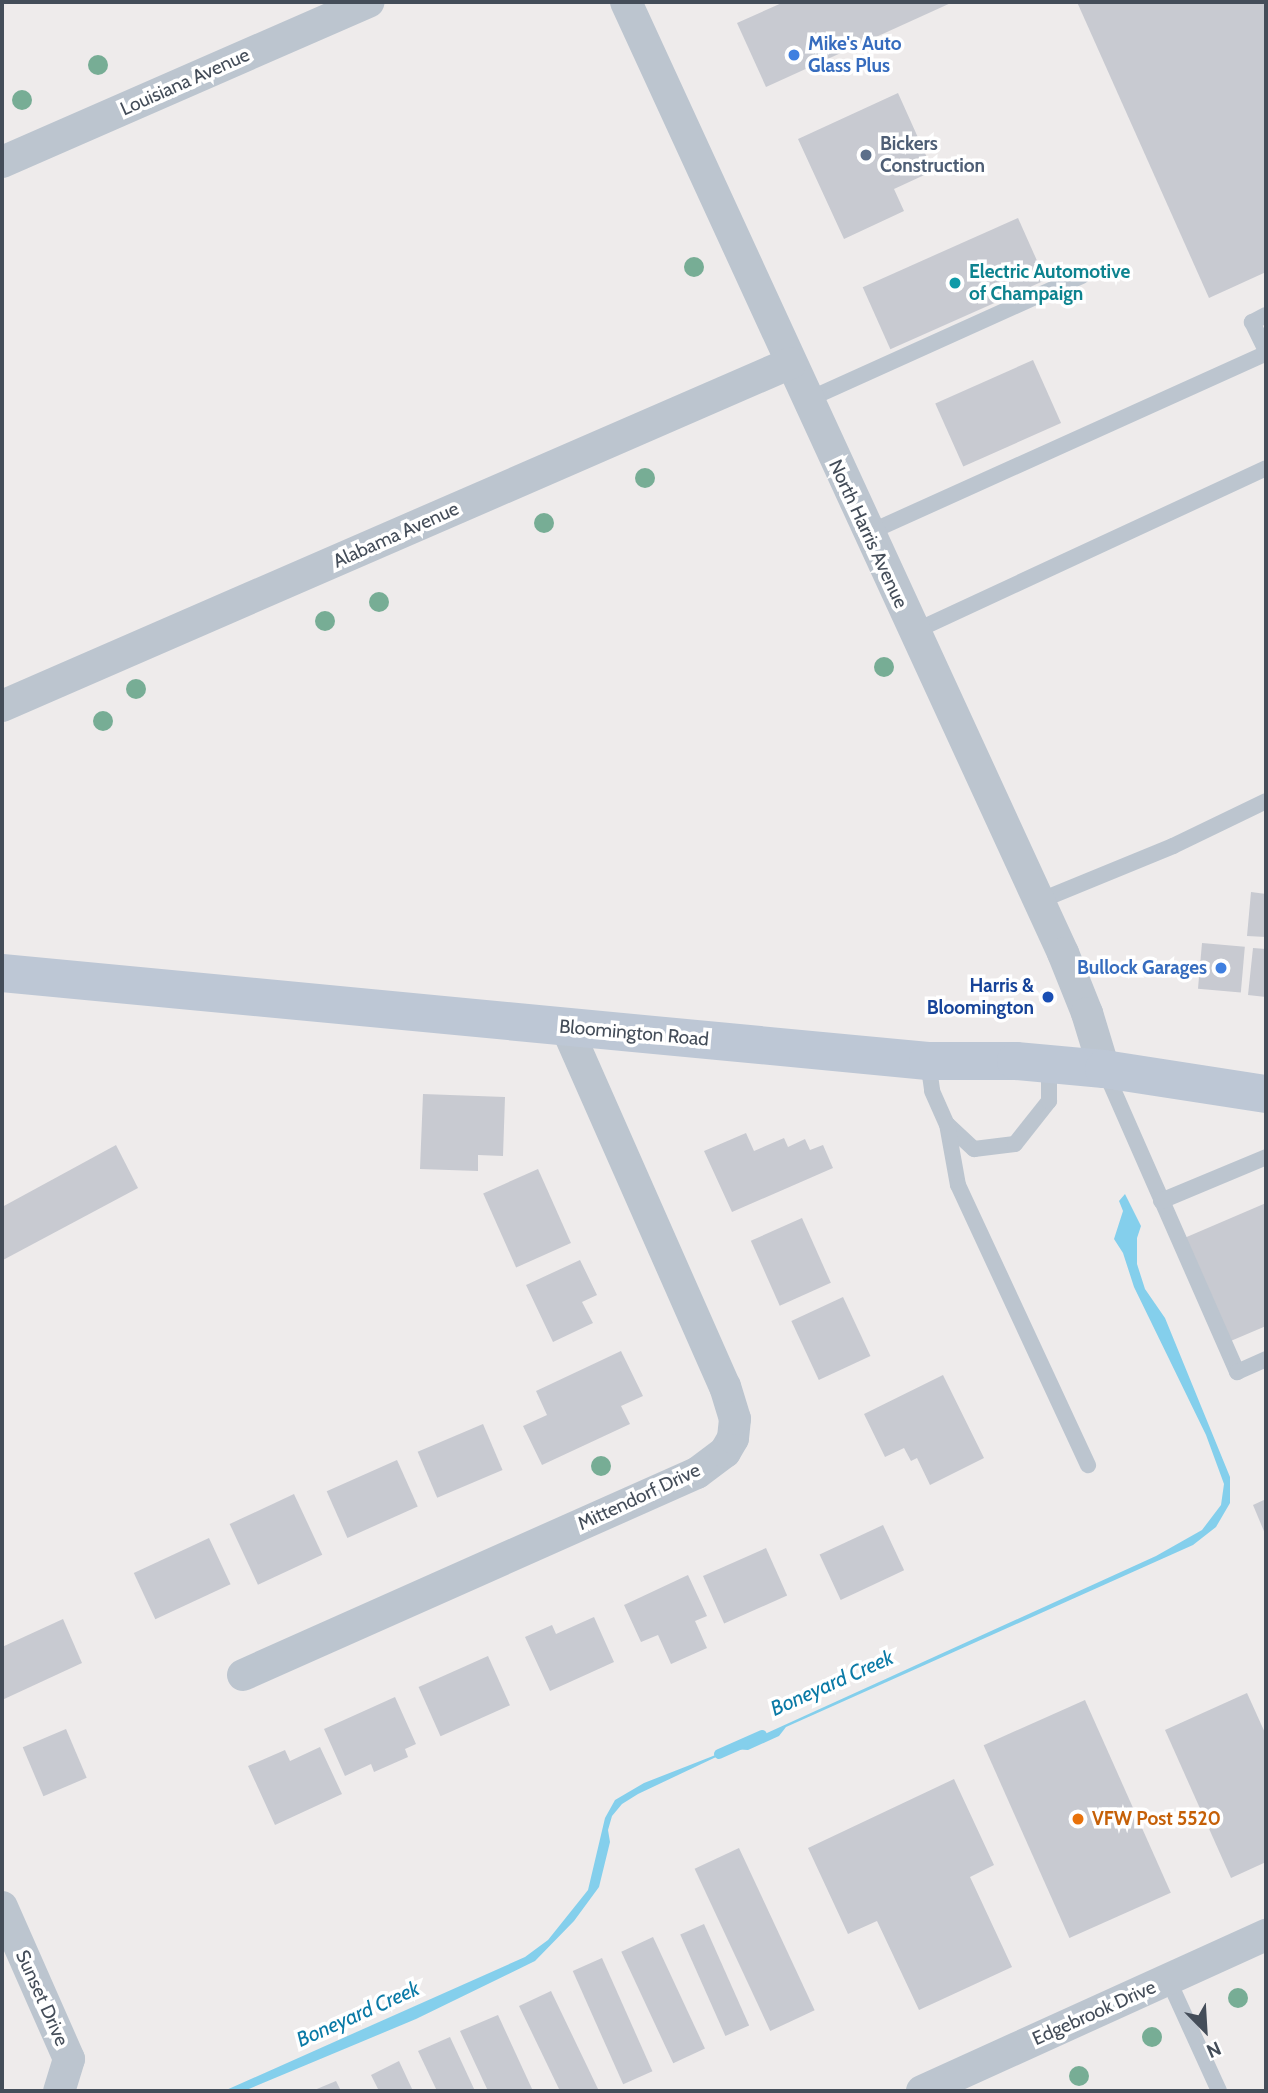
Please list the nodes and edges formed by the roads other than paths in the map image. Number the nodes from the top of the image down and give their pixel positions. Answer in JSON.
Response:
{"nodes":[{"id":1,"x":369,"y":2,"type":"edge"},
{"id":2,"x":626,"y":2,"type":"edge"},
{"id":3,"x":2,"y":162,"type":"edge"},
{"id":4,"x":1082,"y":276,"type":"dead end"},
{"id":5,"x":1266,"y":315,"type":"edge"},
{"id":6,"x":1266,"y":352,"type":"edge"},
{"id":7,"x":791,"y":363,"type":"junction"},
{"id":8,"x":807,"y":400,"type":"junction"},
{"id":9,"x":1266,"y":468,"type":"edge"},
{"id":10,"x":868,"y":533,"type":"junction"},
{"id":11,"x":913,"y":632,"type":"junction"},
{"id":12,"x":2,"y":706,"type":"edge"},
{"id":13,"x":1266,"y":801,"type":"edge"},
{"id":14,"x":1039,"y":901,"type":"junction"},
{"id":15,"x":2,"y":973,"type":"edge"},
{"id":16,"x":566,"y":1027,"type":"junction"},
{"id":17,"x":928,"y":1061,"type":"junction"},
{"id":18,"x":1049,"y":1064,"type":"junction"},
{"id":19,"x":1104,"y":1069,"type":"junction"},
{"id":20,"x":1266,"y":1094,"type":"edge"},
{"id":21,"x":947,"y":1124,"type":"junction"},
{"id":22,"x":1266,"y":1157,"type":"edge"},
{"id":23,"x":1161,"y":1201,"type":"junction"},
{"id":24,"x":1266,"y":1359,"type":"edge"},
{"id":25,"x":1088,"y":1465,"type":"dead end"},
{"id":26,"x":243,"y":1675,"type":"dead end"},
{"id":27,"x":2,"y":1907,"type":"edge"},
{"id":28,"x":1266,"y":1935,"type":"edge"},
{"id":29,"x":1168,"y":1979,"type":"junction"},
{"id":30,"x":59,"y":2091,"type":"edge"},
{"id":31,"x":922,"y":2091,"type":"edge"},
{"id":32,"x":1219,"y":2091,"type":"edge"}],
"edges":[{"from":1,"to":3,"type":"street","name":"Louisiana Avenue"},
{"from":2,"to":7,"type":"street","name":"North Harris Avenue"},
{"from":4,"to":8,"type":"lane"},
{"from":5,"to":6,"type":"lane"},
{"from":6,"to":10,"type":"lane"},
{"from":7,"to":8,"type":"street","name":"North Harris Avenue"},
{"from":7,"to":12,"type":"street","name":"Alabama Avenue"},
{"from":8,"to":10,"type":"street","name":"North Harris Avenue"},
{"from":9,"to":11,"type":"lane"},
{"from":10,"to":11,"type":"street","name":"North Harris Avenue"},
{"from":11,"to":14,"type":"street","name":"North Harris Avenue"},
{"from":13,"to":14,"type":"lane"},
{"from":14,"to":19,"type":"street","name":"North Harris Avenue"},
{"from":15,"to":16,"type":"main road","name":"Bloomington Road"},
{"from":16,"to":17,"type":"main road","name":"Bloomington Road"},
{"from":16,"to":26,"type":"street","name":"Mittendorf Drive"},
{"from":17,"to":18,"type":"main road","name":"Bloomington Road"},
{"from":17,"to":21,"type":"lane"},
{"from":18,"to":19,"type":"main road","name":"Bloomington Road"},
{"from":18,"to":21,"type":"lane"},
{"from":19,"to":20,"type":"main road","name":"Bloomington Road"},
{"from":19,"to":23,"type":"lane"},
{"from":21,"to":25,"type":"lane"},
{"from":22,"to":23,"type":"lane"},
{"from":23,"to":24,"type":"lane"},
{"from":27,"to":30,"type":"street","name":"Sunset Drive"},
{"from":28,"to":29,"type":"street","name":"Edgebrook Drive"},
{"from":29,"to":31,"type":"street","name":"Edgebrook Drive"},
{"from":29,"to":32,"type":"lane"}]}
